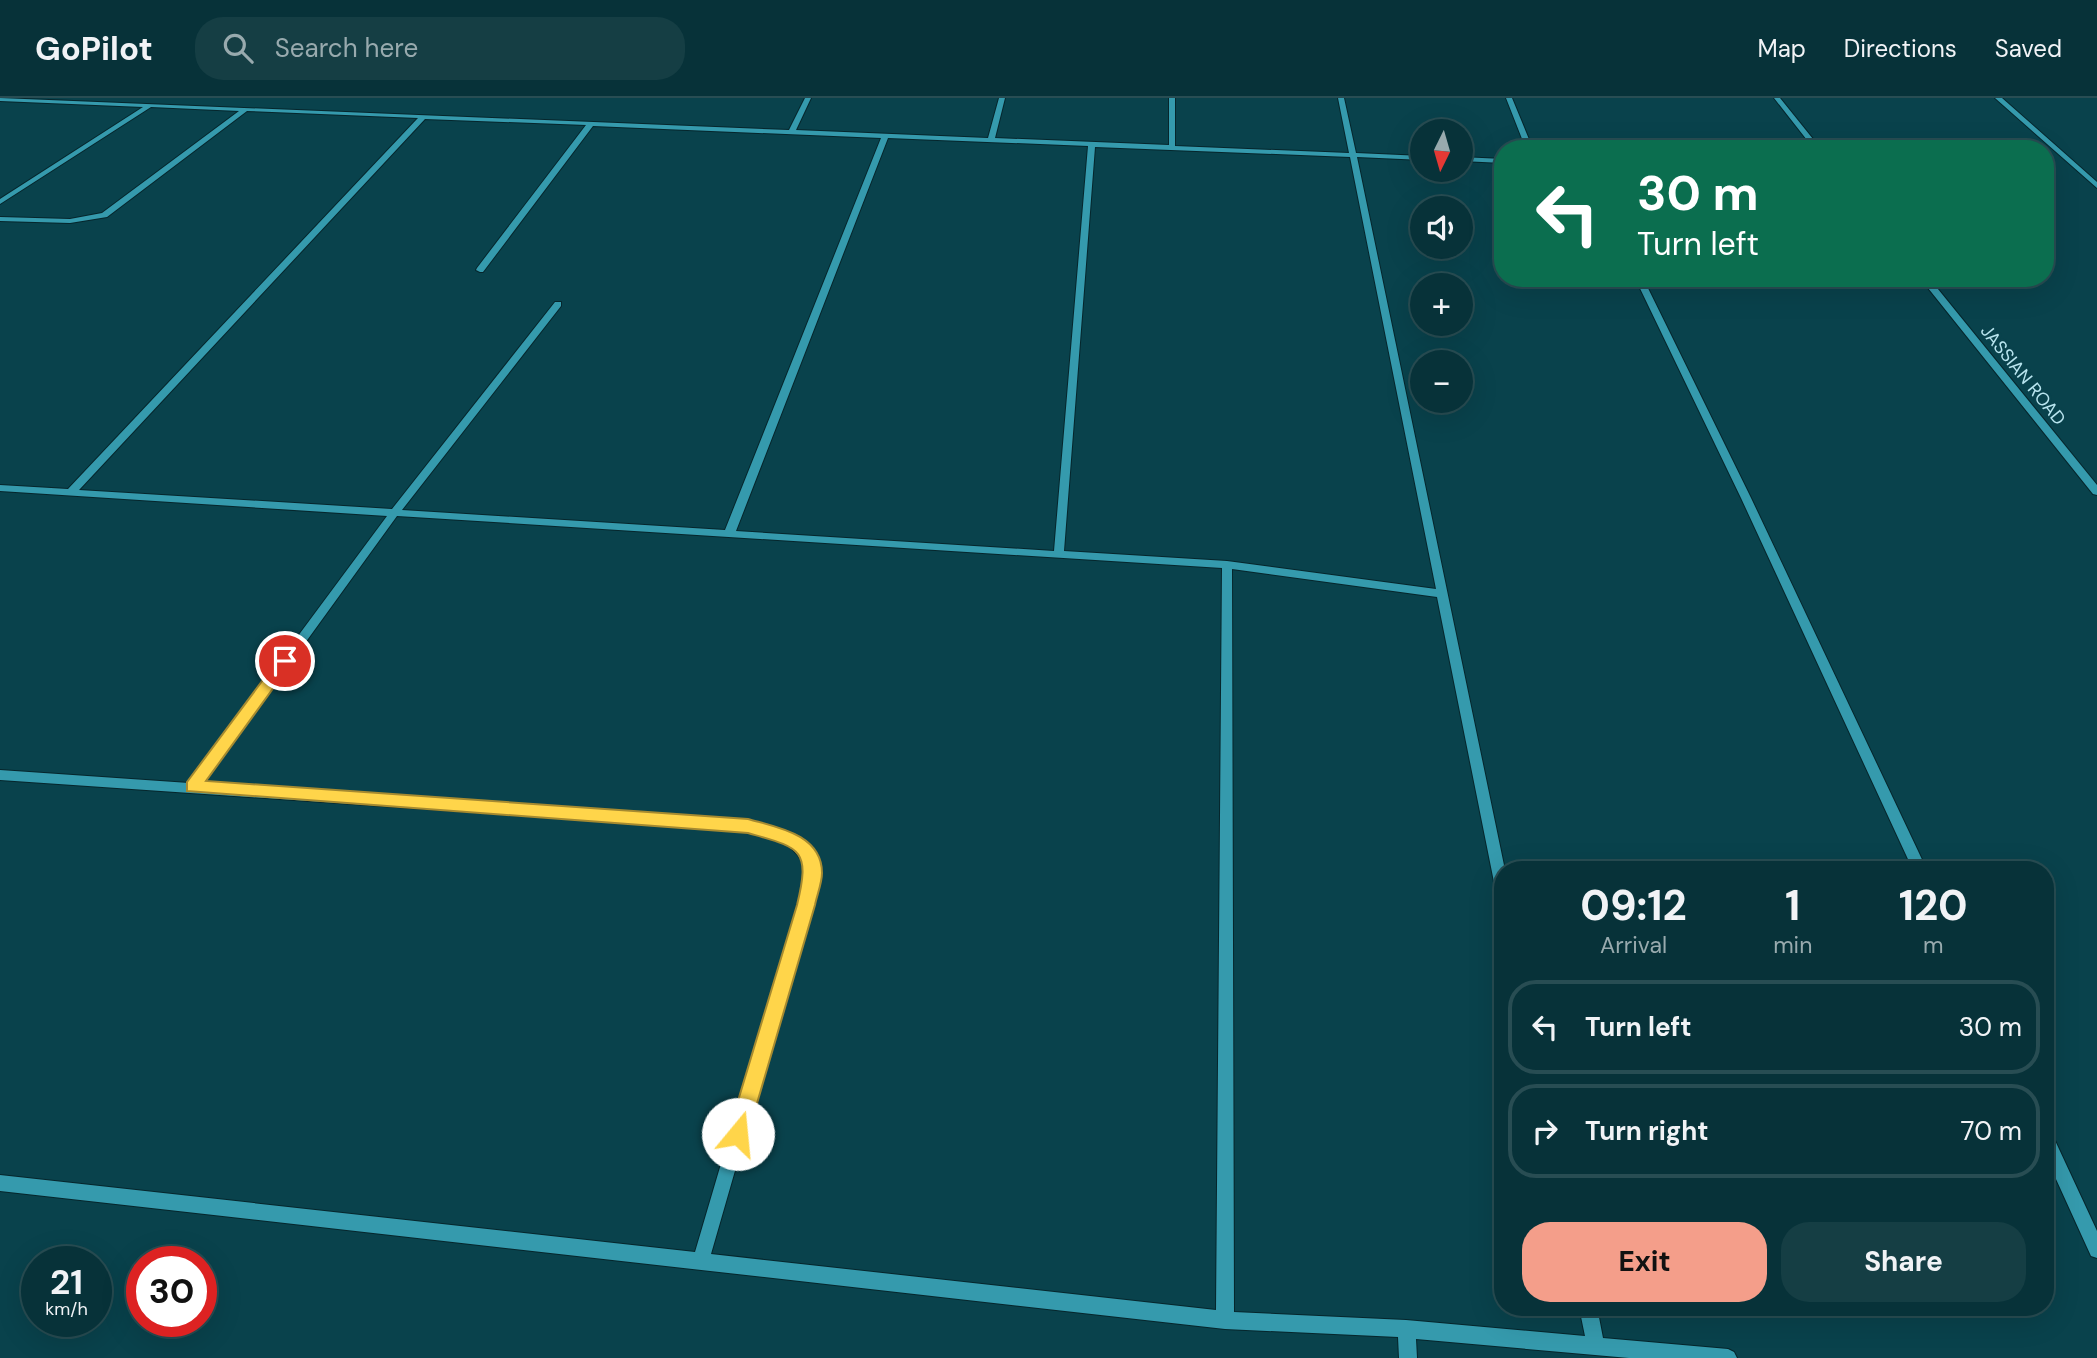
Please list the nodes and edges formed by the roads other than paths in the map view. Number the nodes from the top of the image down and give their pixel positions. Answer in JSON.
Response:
{"nodes":[{"id":1,"x":808,"y":98,"type":"edge"},
{"id":2,"x":1002,"y":98,"type":"edge"},
{"id":3,"x":1172,"y":98,"type":"edge"},
{"id":4,"x":1340,"y":98,"type":"edge"},
{"id":5,"x":1509,"y":98,"type":"edge"},
{"id":6,"x":1777,"y":98,"type":"edge"},
{"id":7,"x":1998,"y":98,"type":"edge"},
{"id":8,"x":0,"y":99,"type":"edge"},
{"id":9,"x":149,"y":106,"type":"junction"},
{"id":10,"x":246,"y":110,"type":"junction"},
{"id":11,"x":423,"y":117,"type":"junction"},
{"id":12,"x":591,"y":124,"type":"junction"},
{"id":13,"x":791,"y":133,"type":"junction"},
{"id":14,"x":885,"y":136,"type":"junction"},
{"id":15,"x":991,"y":140,"type":"junction"},
{"id":16,"x":1526,"y":140,"type":"edge"},
{"id":17,"x":1811,"y":140,"type":"edge"},
{"id":18,"x":2045,"y":140,"type":"edge"},
{"id":19,"x":1092,"y":145,"type":"junction"},
{"id":20,"x":1172,"y":147,"type":"junction"},
{"id":21,"x":2054,"y":148,"type":"edge"},
{"id":22,"x":1352,"y":156,"type":"junction"},
{"id":23,"x":1410,"y":158,"type":"edge"},
{"id":24,"x":1474,"y":160,"type":"edge"},
{"id":25,"x":1494,"y":161,"type":"edge"},
{"id":26,"x":2097,"y":186,"type":"edge"},
{"id":27,"x":0,"y":202,"type":"edge"},
{"id":28,"x":0,"y":219,"type":"edge"},
{"id":29,"x":480,"y":270,"type":"dead end"},
{"id":30,"x":1643,"y":287,"type":"edge"},
{"id":31,"x":1931,"y":287,"type":"edge"},
{"id":32,"x":558,"y":304,"type":"dead end"},
{"id":33,"x":2093,"y":483,"type":"edge"},
{"id":34,"x":0,"y":488,"type":"edge"},
{"id":35,"x":71,"y":492,"type":"junction"},
{"id":36,"x":2097,"y":492,"type":"edge"},
{"id":37,"x":393,"y":515,"type":"junction"},
{"id":38,"x":729,"y":534,"type":"junction"},
{"id":39,"x":1059,"y":553,"type":"junction"},
{"id":40,"x":1227,"y":565,"type":"junction"},
{"id":41,"x":1443,"y":594,"type":"junction"},
{"id":42,"x":0,"y":775,"type":"edge"},
{"id":43,"x":193,"y":787,"type":"junction"},
{"id":44,"x":1497,"y":861,"type":"edge"},
{"id":45,"x":1916,"y":861,"type":"edge"},
{"id":46,"x":2054,"y":1157,"type":"edge"},
{"id":47,"x":0,"y":1183,"type":"edge"},
{"id":48,"x":2097,"y":1250,"type":"edge"},
{"id":49,"x":701,"y":1260,"type":"junction"},
{"id":50,"x":1590,"y":1316,"type":"edge"},
{"id":51,"x":1225,"y":1320,"type":"junction"},
{"id":52,"x":1406,"y":1329,"type":"junction"},
{"id":53,"x":1596,"y":1347,"type":"junction"},
{"id":54,"x":1408,"y":1358,"type":"edge"},
{"id":55,"x":1728,"y":1358,"type":"edge"}],
"edges":[{"from":1,"to":13,"type":"street"},
{"from":2,"to":15,"type":"street"},
{"from":3,"to":20,"type":"street"},
{"from":4,"to":22,"type":"street"},
{"from":5,"to":16,"type":"street"},
{"from":6,"to":17,"type":"street"},
{"from":7,"to":18,"type":"street"},
{"from":8,"to":9,"type":"street"},
{"from":9,"to":10,"type":"street"},
{"from":9,"to":27,"type":"street"},
{"from":10,"to":11,"type":"street"},
{"from":10,"to":28,"type":"street"},
{"from":11,"to":12,"type":"street"},
{"from":11,"to":35,"type":"street"},
{"from":12,"to":13,"type":"street"},
{"from":12,"to":29,"type":"street"},
{"from":13,"to":14,"type":"street"},
{"from":14,"to":15,"type":"street"},
{"from":14,"to":38,"type":"street"},
{"from":15,"to":19,"type":"street"},
{"from":19,"to":20,"type":"street"},
{"from":19,"to":39,"type":"street"},
{"from":20,"to":22,"type":"street"},
{"from":21,"to":26,"type":"street"},
{"from":22,"to":23,"type":"street"},
{"from":22,"to":41,"type":"street"},
{"from":24,"to":25,"type":"street"},
{"from":30,"to":45,"type":"street"},
{"from":31,"to":33,"type":"street","name":"JASSIAN ROAD"},
{"from":32,"to":37,"type":"street"},
{"from":33,"to":36,"type":"street","name":"JASSIAN ROAD"},
{"from":34,"to":35,"type":"street"},
{"from":35,"to":37,"type":"street"},
{"from":37,"to":38,"type":"street"},
{"from":37,"to":43,"type":"street"},
{"from":38,"to":39,"type":"street"},
{"from":39,"to":40,"type":"street"},
{"from":40,"to":41,"type":"street"},
{"from":40,"to":51,"type":"street"},
{"from":41,"to":44,"type":"street"},
{"from":42,"to":43,"type":"street"},
{"from":43,"to":49,"type":"street"},
{"from":46,"to":48,"type":"street"},
{"from":47,"to":49,"type":"street"},
{"from":49,"to":51,"type":"street"},
{"from":50,"to":53,"type":"street"},
{"from":51,"to":52,"type":"street"},
{"from":52,"to":53,"type":"street"},
{"from":52,"to":54,"type":"street"},
{"from":53,"to":55,"type":"street"}]}
